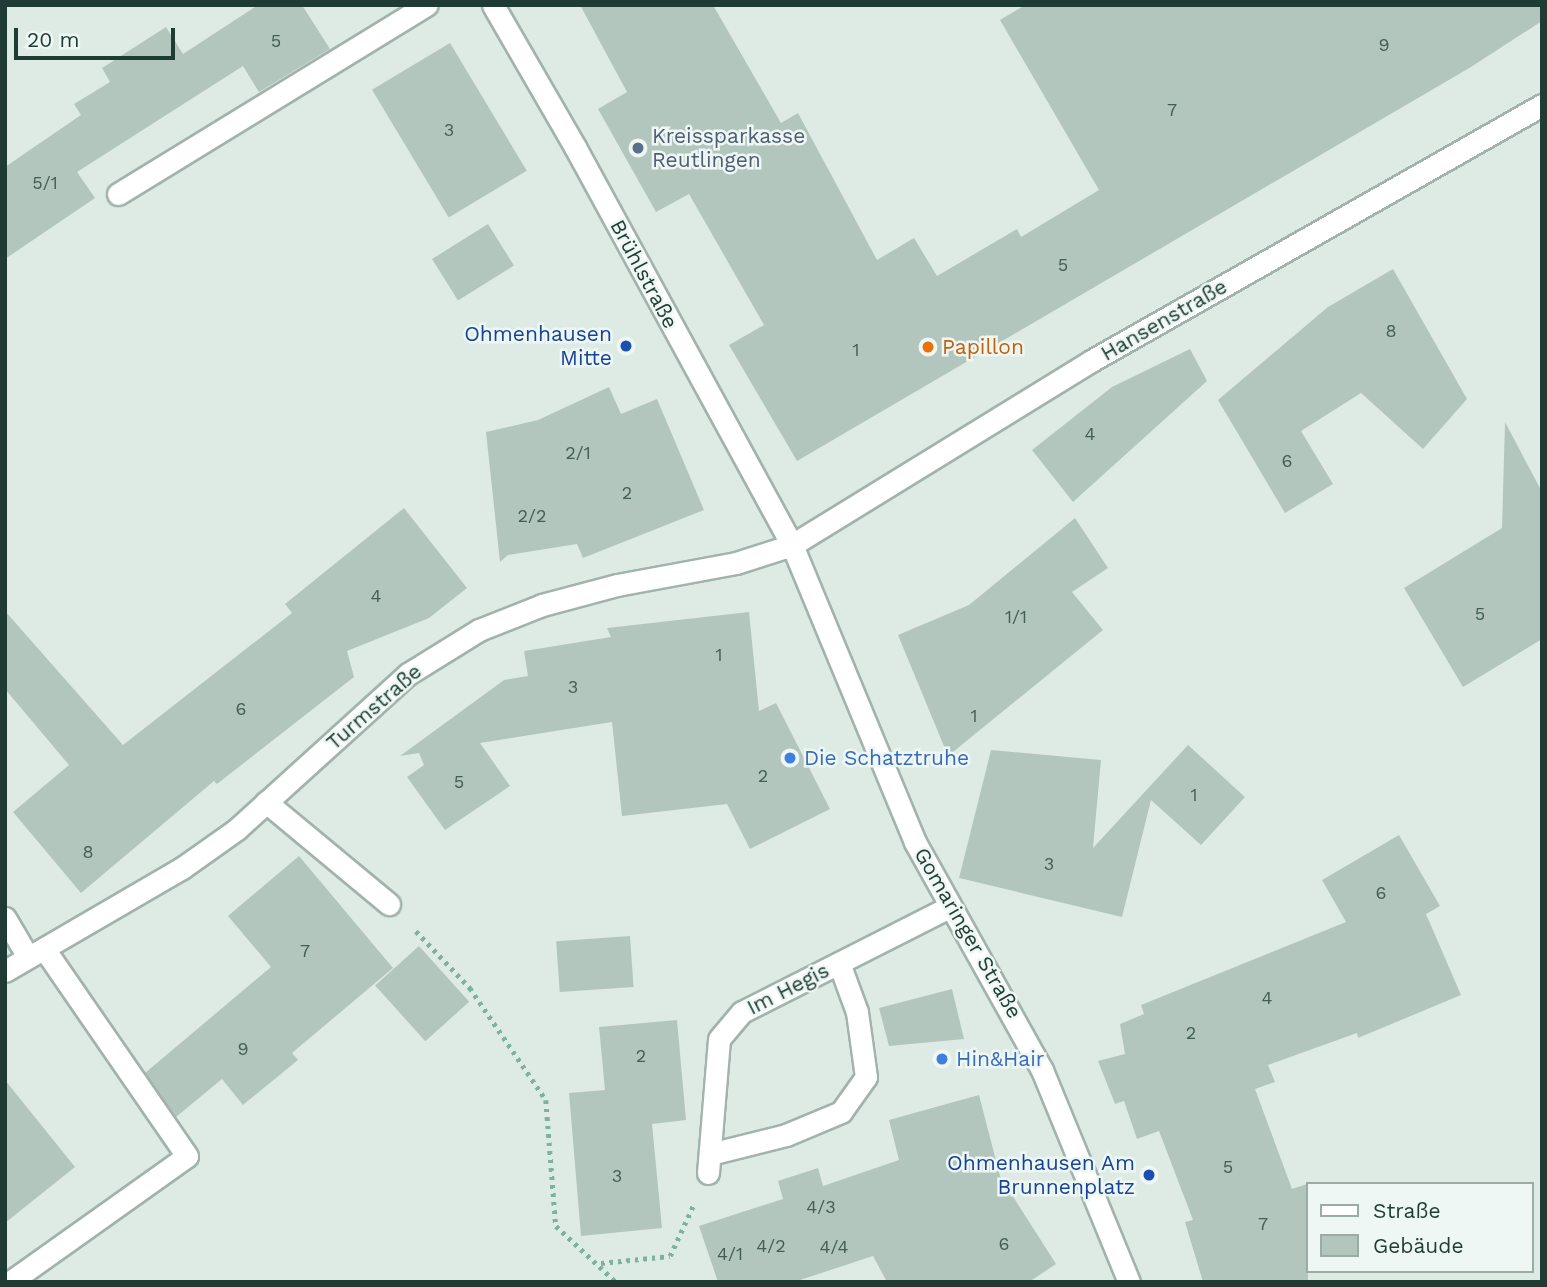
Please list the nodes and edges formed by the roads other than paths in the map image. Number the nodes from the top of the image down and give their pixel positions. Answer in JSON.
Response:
{"nodes":[{"id":1,"x":427,"y":5,"type":"edge"},
{"id":2,"x":493,"y":5,"type":"edge"},
{"id":3,"x":1542,"y":105,"type":"edge"},
{"id":4,"x":118,"y":194,"type":"dead end"},
{"id":5,"x":792,"y":545,"type":"junction"},
{"id":6,"x":266,"y":802,"type":"junction"},
{"id":7,"x":389,"y":904,"type":"road end"},
{"id":8,"x":949,"y":907,"type":"junction"},
{"id":9,"x":5,"y":918,"type":"edge"},
{"id":10,"x":36,"y":953,"type":"junction"},
{"id":11,"x":839,"y":963,"type":"junction"},
{"id":12,"x":5,"y":971,"type":"edge"},
{"id":13,"x":10,"y":1282,"type":"edge"},
{"id":14,"x":1129,"y":1282,"type":"edge"}],
"edges":[{"from":1,"to":4,"type":"street"},
{"from":2,"to":5,"type":"street","name":"Brühlstraße"},
{"from":3,"to":5,"type":"street","name":"Hansenstraße"},
{"from":5,"to":6,"type":"street","name":"Turmstraße"},
{"from":5,"to":8,"type":"street","name":"Gomaringer Straße"},
{"from":6,"to":7,"type":"street"},
{"from":6,"to":10,"type":"street","name":"Turmstraße"},
{"from":8,"to":11,"type":"street","name":"Im Hegis"},
{"from":8,"to":14,"type":"street","name":"Gomaringer Straße"},
{"from":9,"to":10,"type":"street"},
{"from":10,"to":12,"type":"street","name":"Turmstraße"},
{"from":10,"to":13,"type":"street"},
{"from":11,"to":11,"type":"street","name":"Im Hegis"}]}
